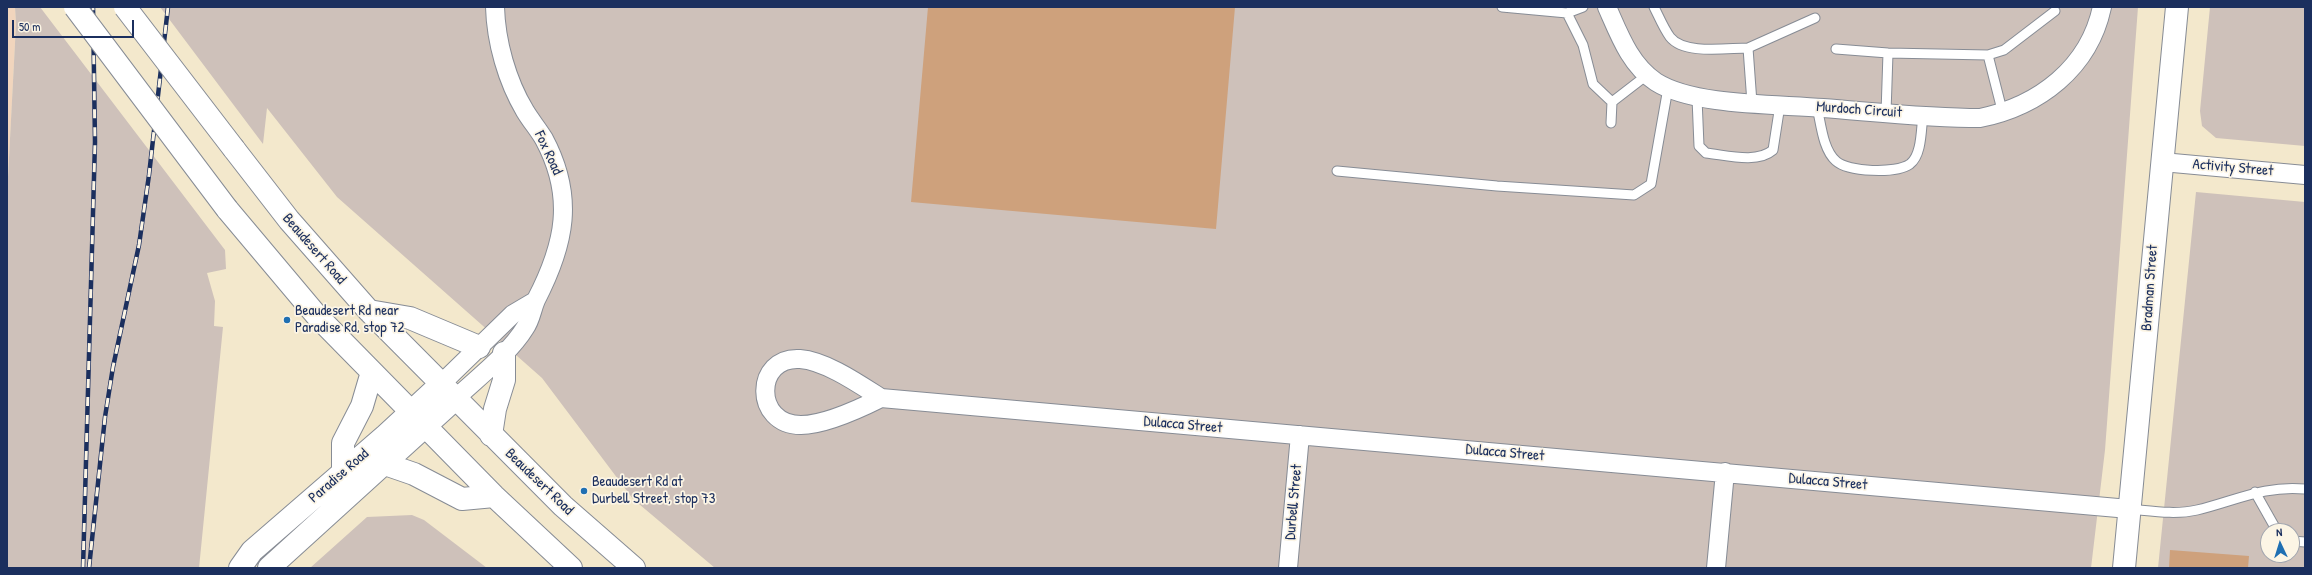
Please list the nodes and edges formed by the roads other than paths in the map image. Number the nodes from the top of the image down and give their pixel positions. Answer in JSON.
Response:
{"nodes":[{"id":1,"x":75,"y":7,"type":"edge"},
{"id":2,"x":125,"y":7,"type":"edge"},
{"id":3,"x":495,"y":7,"type":"edge"},
{"id":4,"x":1502,"y":7,"type":"edge"},
{"id":5,"x":1583,"y":7,"type":"edge"},
{"id":6,"x":1607,"y":7,"type":"edge"},
{"id":7,"x":1654,"y":7,"type":"edge"},
{"id":8,"x":2102,"y":7,"type":"edge"},
{"id":9,"x":2177,"y":7,"type":"edge"},
{"id":10,"x":2055,"y":11,"type":"dead end"},
{"id":11,"x":1567,"y":12,"type":"junction"},
{"id":12,"x":1815,"y":18,"type":"dead end"},
{"id":13,"x":1748,"y":48,"type":"junction"},
{"id":14,"x":1836,"y":49,"type":"dead end"},
{"id":15,"x":1888,"y":53,"type":"junction"},
{"id":16,"x":1988,"y":55,"type":"junction"},
{"id":17,"x":1647,"y":75,"type":"junction"},
{"id":18,"x":1668,"y":88,"type":"junction"},
{"id":19,"x":1697,"y":98,"type":"junction"},
{"id":20,"x":1612,"y":102,"type":"junction"},
{"id":21,"x":1752,"y":102,"type":"junction"},
{"id":22,"x":1780,"y":105,"type":"junction"},
{"id":23,"x":1817,"y":107,"type":"junction"},
{"id":24,"x":1886,"y":113,"type":"junction"},
{"id":25,"x":2003,"y":114,"type":"junction"},
{"id":26,"x":1923,"y":115,"type":"junction"},
{"id":27,"x":1611,"y":123,"type":"dead end"},
{"id":28,"x":2162,"y":162,"type":"junction"},
{"id":29,"x":1337,"y":171,"type":"dead end"},
{"id":30,"x":2305,"y":175,"type":"edge"},
{"id":31,"x":535,"y":301,"type":"junction"},
{"id":32,"x":369,"y":311,"type":"junction"},
{"id":33,"x":479,"y":347,"type":"junction"},
{"id":34,"x":504,"y":353,"type":"junction"},
{"id":35,"x":372,"y":372,"type":"junction"},
{"id":36,"x":448,"y":392,"type":"junction"},
{"id":37,"x":881,"y":398,"type":"junction"},
{"id":38,"x":418,"y":419,"type":"junction"},
{"id":39,"x":491,"y":435,"type":"junction"},
{"id":40,"x":1300,"y":435,"type":"junction"},
{"id":41,"x":385,"y":464,"type":"junction"},
{"id":42,"x":343,"y":471,"type":"junction"},
{"id":43,"x":1725,"y":472,"type":"junction"},
{"id":44,"x":2305,"y":489,"type":"edge"},
{"id":45,"x":2255,"y":492,"type":"junction"},
{"id":46,"x":494,"y":496,"type":"junction"},
{"id":47,"x":2130,"y":509,"type":"junction"},
{"id":48,"x":2272,"y":523,"type":"edge"},
{"id":49,"x":240,"y":568,"type":"edge"},
{"id":50,"x":268,"y":568,"type":"edge"},
{"id":51,"x":571,"y":568,"type":"edge"},
{"id":52,"x":634,"y":568,"type":"edge"},
{"id":53,"x":1288,"y":568,"type":"edge"},
{"id":54,"x":1716,"y":568,"type":"edge"},
{"id":55,"x":2124,"y":568,"type":"edge"}],
"edges":[{"from":1,"to":35,"type":"main road","bridge":true},
{"from":2,"to":32,"type":"main road","name":"Beaudesert Road","bridge":true},
{"from":3,"to":31,"type":"street","name":"Fox Road"},
{"from":4,"to":11,"type":"lane"},
{"from":5,"to":11,"type":"lane"},
{"from":6,"to":17,"type":"street","name":"Murdoch Circuit"},
{"from":7,"to":13,"type":"lane"},
{"from":8,"to":25,"type":"street","name":"Murdoch Circuit"},
{"from":9,"to":28,"type":"main road","name":"Bradman Street"},
{"from":10,"to":16,"type":"lane"},
{"from":11,"to":20,"type":"lane"},
{"from":12,"to":13,"type":"lane"},
{"from":13,"to":21,"type":"lane"},
{"from":14,"to":15,"type":"lane"},
{"from":15,"to":16,"type":"lane"},
{"from":15,"to":24,"type":"lane"},
{"from":16,"to":25,"type":"lane"},
{"from":17,"to":18,"type":"street","name":"Murdoch Circuit"},
{"from":17,"to":20,"type":"lane"},
{"from":18,"to":19,"type":"street","name":"Murdoch Circuit"},
{"from":18,"to":29,"type":"lane"},
{"from":19,"to":21,"type":"street","name":"Murdoch Circuit"},
{"from":19,"to":22,"type":"lane"},
{"from":20,"to":27,"type":"lane"},
{"from":21,"to":22,"type":"street","name":"Murdoch Circuit"},
{"from":22,"to":23,"type":"street","name":"Murdoch Circuit"},
{"from":23,"to":24,"type":"street","name":"Murdoch Circuit"},
{"from":23,"to":26,"type":"lane"},
{"from":24,"to":26,"type":"street","name":"Murdoch Circuit"},
{"from":25,"to":26,"type":"street","name":"Murdoch Circuit"},
{"from":28,"to":30,"type":"street","name":"Activity Street"},
{"from":28,"to":47,"type":"main road","name":"Bradman Street"},
{"from":31,"to":33,"type":"street"},
{"from":31,"to":34,"type":"street","name":"Fox Road"},
{"from":32,"to":33,"type":"main road"},
{"from":32,"to":36,"type":"main road","name":"Beaudesert Road"},
{"from":33,"to":36,"type":"street"},
{"from":34,"to":36,"type":"street","name":"Fox Road"},
{"from":34,"to":39,"type":"main road"},
{"from":35,"to":38,"type":"main road"},
{"from":35,"to":42,"type":"main road"},
{"from":36,"to":38,"type":"main road","name":"Paradise Road"},
{"from":36,"to":39,"type":"main road","name":"Beaudesert Road"},
{"from":37,"to":37,"type":"street","name":"Dulacca Street"},
{"from":37,"to":40,"type":"street","name":"Dulacca Street"},
{"from":38,"to":41,"type":"main road","name":"Paradise Road"},
{"from":38,"to":42,"type":"main road","name":"Paradise Road"},
{"from":38,"to":46,"type":"main road"},
{"from":39,"to":52,"type":"main road","name":"Beaudesert Road"},
{"from":40,"to":43,"type":"street","name":"Dulacca Street"},
{"from":40,"to":53,"type":"street","name":"Durbell Street"},
{"from":41,"to":46,"type":"main road"},
{"from":41,"to":50,"type":"main road","name":"Paradise Road"},
{"from":42,"to":49,"type":"main road","name":"Paradise Road"},
{"from":43,"to":47,"type":"street","name":"Dulacca Street"},
{"from":43,"to":54,"type":"street"},
{"from":44,"to":45,"type":"lane"},
{"from":45,"to":47,"type":"lane"},
{"from":45,"to":48,"type":"lane"},
{"from":46,"to":51,"type":"main road"},
{"from":47,"to":55,"type":"main road","name":"Bradman Street"}]}
